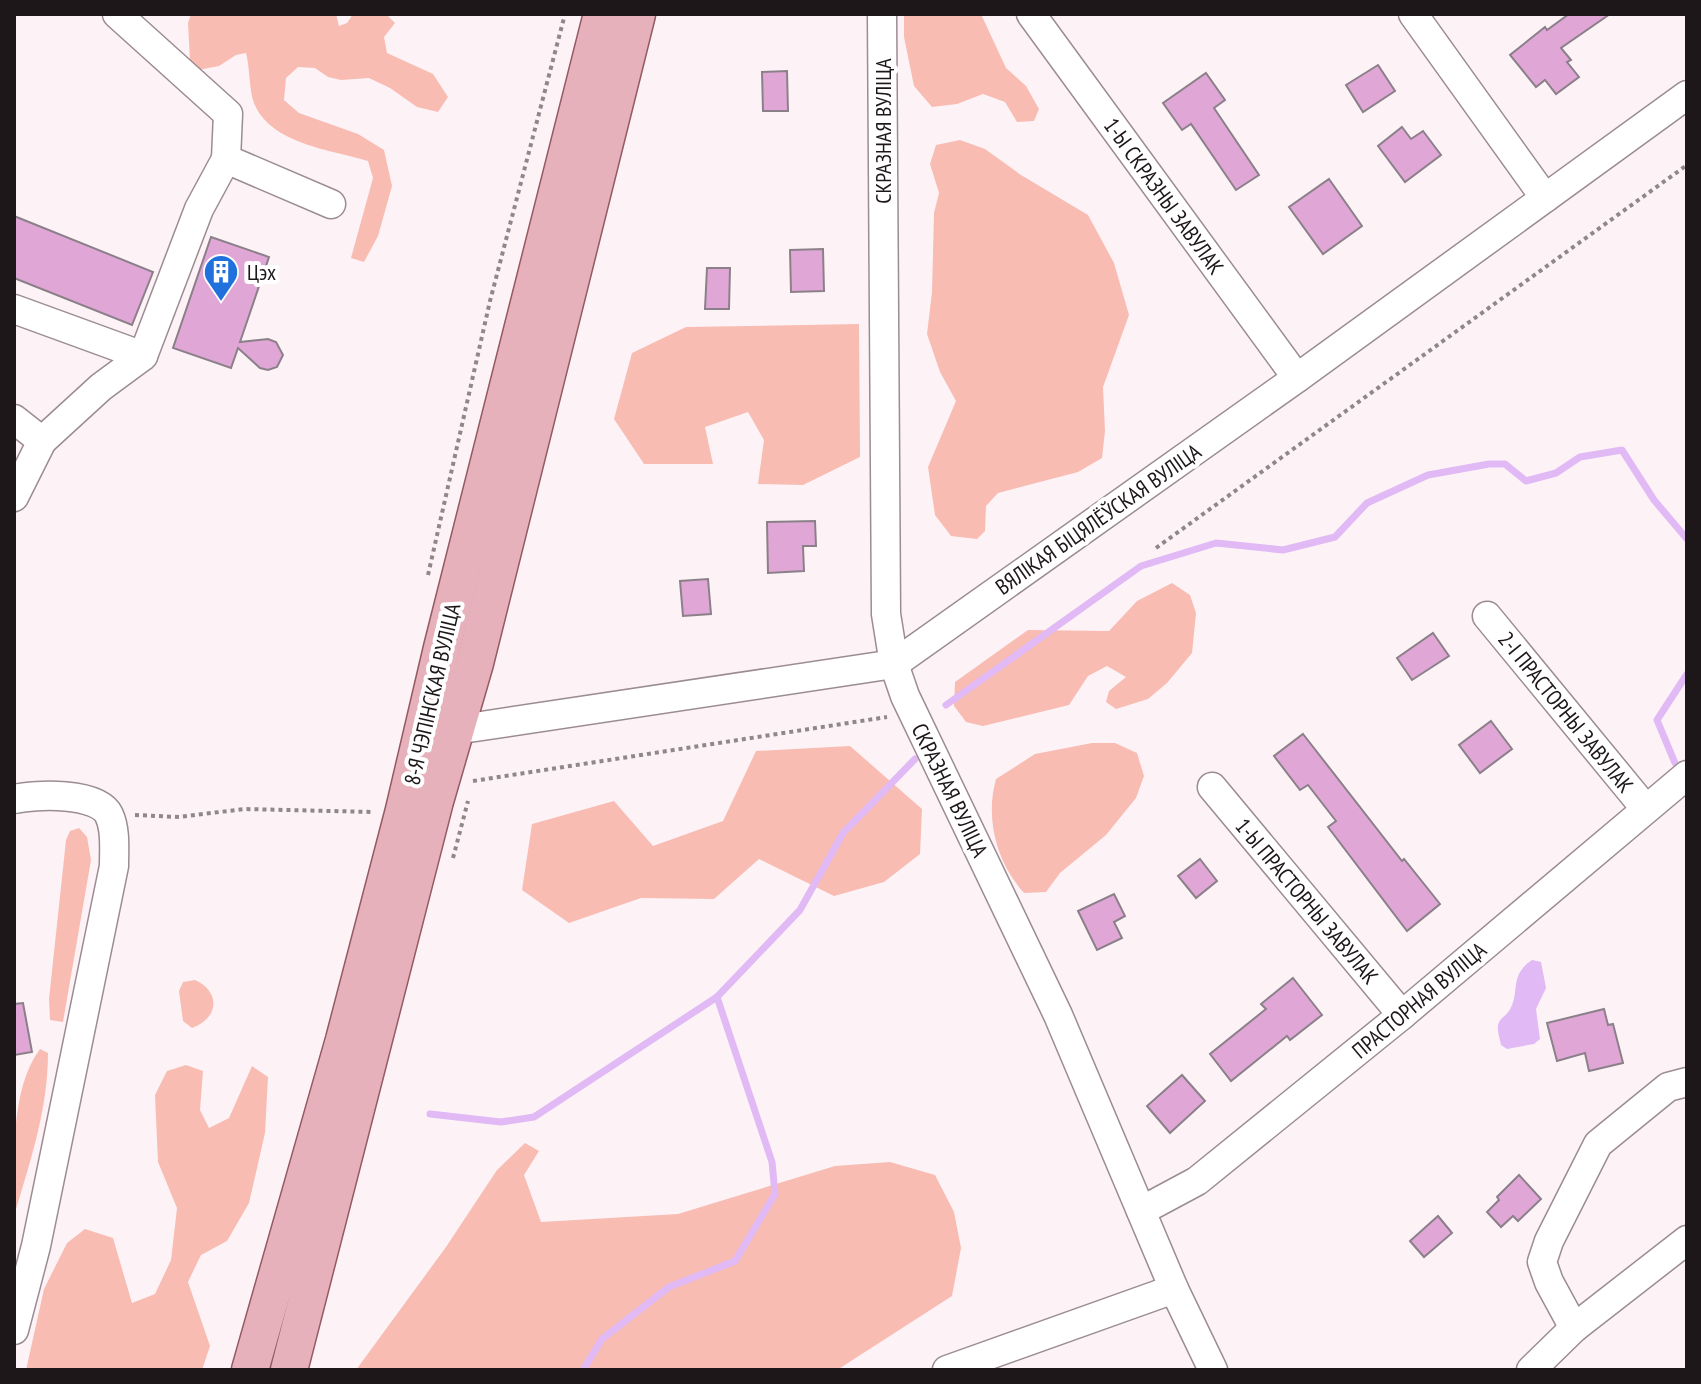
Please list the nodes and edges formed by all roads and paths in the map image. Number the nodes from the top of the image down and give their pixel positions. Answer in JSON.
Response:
{"nodes":[{"id":1,"x":117,"y":14,"type":"edge"},
{"id":2,"x":565,"y":14,"type":"edge"},
{"id":3,"x":602,"y":14,"type":"edge"},
{"id":4,"x":637,"y":14,"type":"edge"},
{"id":5,"x":882,"y":14,"type":"edge"},
{"id":6,"x":1031,"y":14,"type":"edge"},
{"id":7,"x":1413,"y":14,"type":"edge"},
{"id":8,"x":1687,"y":95,"type":"edge"},
{"id":9,"x":226,"y":159,"type":"junction"},
{"id":10,"x":1687,"y":165,"type":"edge"},
{"id":11,"x":1545,"y":198,"type":"junction"},
{"id":12,"x":331,"y":204,"type":"dead end"},
{"id":13,"x":14,"y":309,"type":"edge"},
{"id":14,"x":143,"y":356,"type":"junction"},
{"id":15,"x":1297,"y":378,"type":"junction"},
{"id":16,"x":14,"y":419,"type":"edge"},
{"id":17,"x":42,"y":441,"type":"junction"},
{"id":18,"x":14,"y":497,"type":"edge"},
{"id":19,"x":1156,"y":548,"type":"dead end"},
{"id":20,"x":427,"y":581,"type":"dead end"},
{"id":21,"x":1487,"y":616,"type":"dead end"},
{"id":22,"x":894,"y":664,"type":"junction"},
{"id":23,"x":913,"y":713,"type":"junction"},
{"id":24,"x":439,"y":730,"type":"junction"},
{"id":25,"x":1687,"y":775,"type":"edge"},
{"id":26,"x":473,"y":781,"type":"dead end"},
{"id":27,"x":1212,"y":787,"type":"dead end"},
{"id":28,"x":14,"y":799,"type":"edge"},
{"id":29,"x":101,"y":807,"type":"junction"},
{"id":30,"x":1645,"y":808,"type":"junction"},
{"id":31,"x":375,"y":812,"type":"dead end"},
{"id":32,"x":1402,"y":1015,"type":"junction"},
{"id":33,"x":1687,"y":1082,"type":"edge"},
{"id":34,"x":1141,"y":1211,"type":"junction"},
{"id":35,"x":1687,"y":1240,"type":"edge"},
{"id":36,"x":1174,"y":1289,"type":"junction"},
{"id":37,"x":1574,"y":1328,"type":"junction"},
{"id":38,"x":14,"y":1330,"type":"edge"},
{"id":39,"x":250,"y":1370,"type":"edge"},
{"id":40,"x":289,"y":1370,"type":"edge"},
{"id":41,"x":947,"y":1370,"type":"edge"},
{"id":42,"x":1213,"y":1370,"type":"edge"},
{"id":43,"x":1531,"y":1370,"type":"edge"}],
"edges":[{"from":1,"to":9,"type":"street"},
{"from":2,"to":20,"type":"path"},
{"from":3,"to":24,"type":"main road","name":"8-Я ЧЭПІНСКАЯ ВУЛІЦА"},
{"from":4,"to":24,"type":"main road","name":"8-Я ЧЭПІНСКАЯ ВУЛІЦА"},
{"from":5,"to":22,"type":"street","name":"СКРАЗНАЯ ВУЛІЦА"},
{"from":6,"to":15,"type":"street","name":"1-Ы СКРАЗНЫ ЗАВУЛАК"},
{"from":7,"to":11,"type":"street"},
{"from":8,"to":11,"type":"street","name":"ВЯЛІКАЯ БІЦЯЛЁЎСКАЯ ВУЛІЦА"},
{"from":9,"to":12,"type":"street"},
{"from":9,"to":14,"type":"street"},
{"from":10,"to":19,"type":"path"},
{"from":11,"to":15,"type":"street","name":"ВЯЛІКАЯ БІЦЯЛЁЎСКАЯ ВУЛІЦА"},
{"from":13,"to":14,"type":"street"},
{"from":14,"to":17,"type":"street"},
{"from":15,"to":22,"type":"street","name":"ВЯЛІКАЯ БІЦЯЛЁЎСКАЯ ВУЛІЦА"},
{"from":16,"to":17,"type":"street"},
{"from":17,"to":18,"type":"street"},
{"from":21,"to":30,"type":"street","name":"2-І ПРАСТОРНЫ ЗАВУЛАК"},
{"from":22,"to":23,"type":"street","name":"СКРАЗНАЯ ВУЛІЦА"},
{"from":22,"to":24,"type":"street","name":"ВЯЛІКАЯ БІЦЯЛЁЎСКАЯ ВУЛІЦА"},
{"from":23,"to":26,"type":"path"},
{"from":23,"to":34,"type":"street","name":"СКРАЗНАЯ ВУЛІЦА"},
{"from":24,"to":39,"type":"main road","name":"8-Я ЧЭПІНСКАЯ ВУЛІЦА"},
{"from":24,"to":40,"type":"main road","name":"8-Я ЧЭПІНСКАЯ ВУЛІЦА"},
{"from":25,"to":30,"type":"street","name":"ПРАСТОРНАЯ ВУЛІЦА"},
{"from":27,"to":32,"type":"street","name":"1-Ы ПРАСТОРНЫ ЗАВУЛАК"},
{"from":28,"to":29,"type":"street"},
{"from":29,"to":31,"type":"path"},
{"from":29,"to":38,"type":"street"},
{"from":30,"to":32,"type":"street","name":"ПРАСТОРНАЯ ВУЛІЦА"},
{"from":32,"to":34,"type":"street","name":"ПРАСТОРНАЯ ВУЛІЦА"},
{"from":33,"to":37,"type":"street"},
{"from":34,"to":36,"type":"street","name":"СКРАЗНАЯ ВУЛІЦА"},
{"from":35,"to":37,"type":"street"},
{"from":36,"to":41,"type":"street"},
{"from":36,"to":42,"type":"street","name":"СКРАЗНАЯ ВУЛІЦА"},
{"from":37,"to":43,"type":"street"}]}
